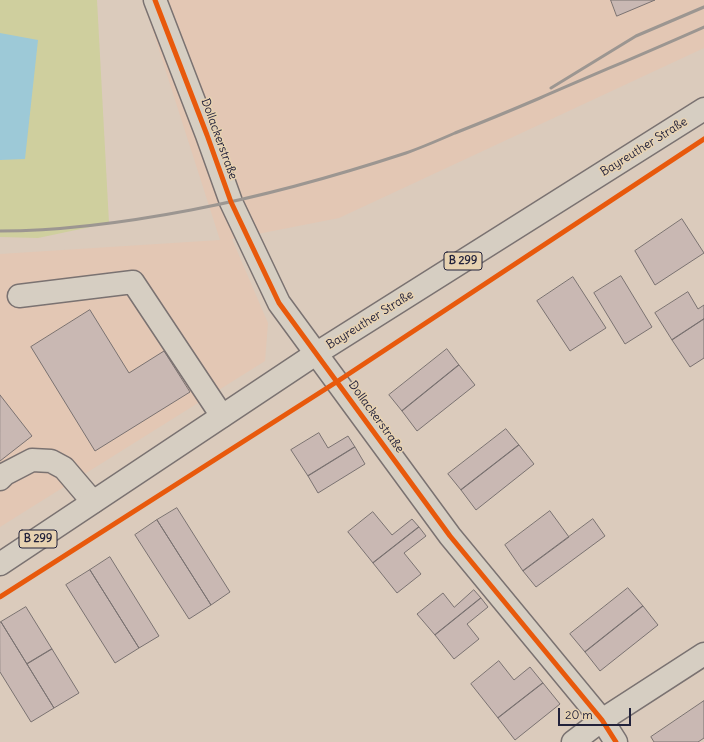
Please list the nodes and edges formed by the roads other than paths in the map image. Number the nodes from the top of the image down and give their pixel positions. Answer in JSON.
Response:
{"nodes":[{"id":1,"x":155,"y":0,"type":"edge"},
{"id":2,"x":704,"y":109,"type":"edge"},
{"id":3,"x":19,"y":296,"type":"dead end"},
{"id":4,"x":317,"y":353,"type":"junction"},
{"id":5,"x":222,"y":416,"type":"junction"},
{"id":6,"x":0,"y":479,"type":"edge"},
{"id":7,"x":93,"y":502,"type":"junction"},
{"id":8,"x":1,"y":559,"type":"edge"},
{"id":9,"x":704,"y":654,"type":"edge"},
{"id":10,"x":602,"y":720,"type":"junction"},
{"id":11,"x":573,"y":742,"type":"edge"},
{"id":12,"x":616,"y":742,"type":"edge"}],
"edges":[{"from":1,"to":4,"type":"street","name":"Dollackerstraße"},
{"from":2,"to":4,"type":"street","name":"Bayreuther Straße","number":"B 299"},
{"from":3,"to":5,"type":"street"},
{"from":4,"to":5,"type":"street","name":"Bayreuther Straße","number":"B 299"},
{"from":4,"to":10,"type":"street","name":"Dollackerstraße"},
{"from":5,"to":7,"type":"street","name":"Bayreuther Straße","number":"B 299"},
{"from":6,"to":7,"type":"street"},
{"from":7,"to":8,"type":"street","name":"Bayreuther Straße","number":"B 299"},
{"from":9,"to":10,"type":"street"},
{"from":10,"to":11,"type":"street"},
{"from":10,"to":12,"type":"street","name":"Dollackerstraße"}]}
